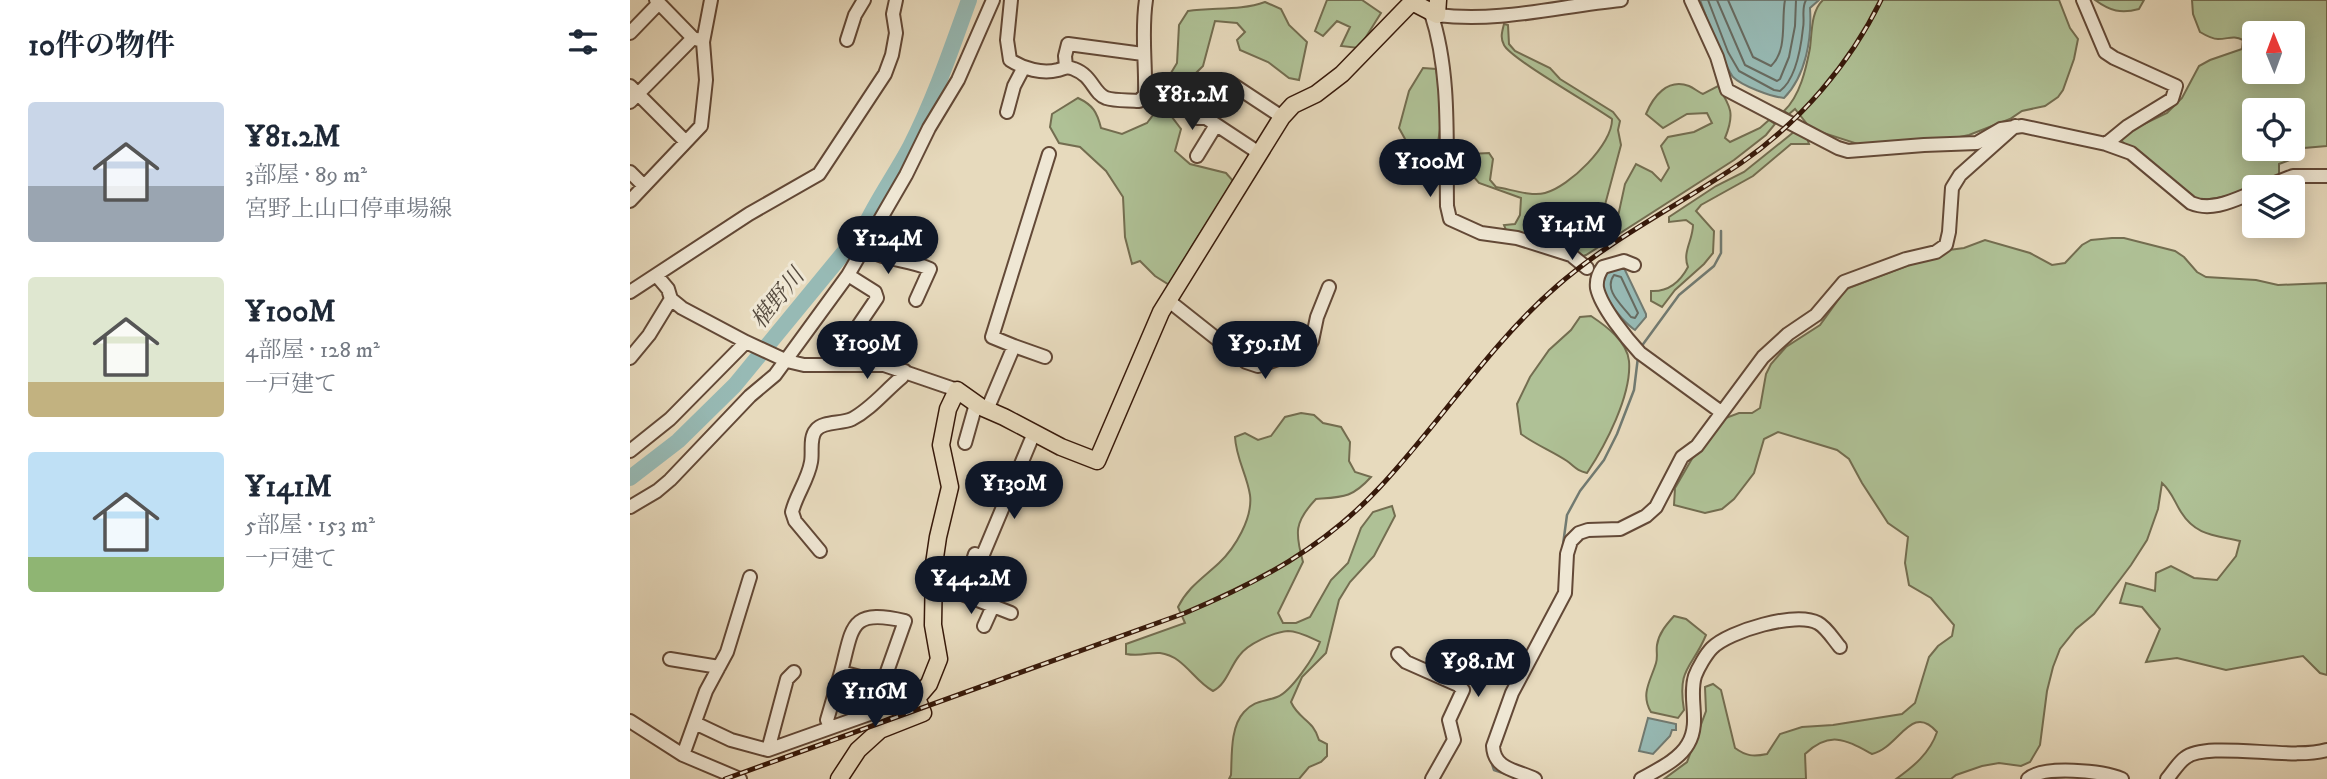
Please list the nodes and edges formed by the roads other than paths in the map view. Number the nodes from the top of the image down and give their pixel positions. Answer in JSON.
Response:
{"nodes":[{"id":1,"x":711,"y":0,"type":"edge"},
{"id":2,"x":864,"y":0,"type":"edge"},
{"id":3,"x":896,"y":0,"type":"edge"},
{"id":4,"x":993,"y":0,"type":"edge"},
{"id":5,"x":1011,"y":0,"type":"edge"},
{"id":6,"x":1146,"y":0,"type":"edge"},
{"id":7,"x":1621,"y":0,"type":"edge"},
{"id":8,"x":1691,"y":0,"type":"edge"},
{"id":9,"x":2083,"y":0,"type":"edge"},
{"id":10,"x":1411,"y":1,"type":"edge"},
{"id":11,"x":658,"y":2,"type":"edge"},
{"id":12,"x":1435,"y":9,"type":"edge"},
{"id":13,"x":630,"y":33,"type":"edge"},
{"id":14,"x":698,"y":40,"type":"junction"},
{"id":15,"x":847,"y":40,"type":"dead end"},
{"id":16,"x":1143,"y":54,"type":"junction"},
{"id":17,"x":1066,"y":66,"type":"junction"},
{"id":18,"x":1024,"y":67,"type":"junction"},
{"id":19,"x":1229,"y":82,"type":"dead end"},
{"id":20,"x":633,"y":94,"type":"edge"},
{"id":21,"x":1007,"y":112,"type":"dead end"},
{"id":22,"x":1282,"y":117,"type":"junction"},
{"id":23,"x":1197,"y":118,"type":"dead end"},
{"id":24,"x":1216,"y":125,"type":"junction"},
{"id":25,"x":2015,"y":126,"type":"junction"},
{"id":26,"x":685,"y":141,"type":"junction"},
{"id":27,"x":2106,"y":144,"type":"junction"},
{"id":28,"x":1259,"y":153,"type":"junction"},
{"id":29,"x":1049,"y":154,"type":"dead end"},
{"id":30,"x":1197,"y":156,"type":"dead end"},
{"id":31,"x":630,"y":172,"type":"edge"},
{"id":32,"x":2305,"y":176,"type":"edge"},
{"id":33,"x":2327,"y":176,"type":"edge"},
{"id":34,"x":643,"y":185,"type":"junction"},
{"id":35,"x":2242,"y":196,"type":"edge"},
{"id":36,"x":630,"y":201,"type":"edge"},
{"id":37,"x":915,"y":239,"type":"dead end"},
{"id":38,"x":864,"y":248,"type":"junction"},
{"id":39,"x":912,"y":262,"type":"junction"},
{"id":40,"x":1634,"y":265,"type":"dead end"},
{"id":41,"x":1600,"y":273,"type":"junction"},
{"id":42,"x":848,"y":275,"type":"junction"},
{"id":43,"x":657,"y":276,"type":"junction"},
{"id":44,"x":1329,"y":287,"type":"dead end"},
{"id":45,"x":630,"y":292,"type":"edge"},
{"id":46,"x":671,"y":299,"type":"junction"},
{"id":47,"x":916,"y":300,"type":"dead end"},
{"id":48,"x":1169,"y":301,"type":"junction"},
{"id":49,"x":748,"y":343,"type":"junction"},
{"id":50,"x":1014,"y":346,"type":"junction"},
{"id":51,"x":1045,"y":357,"type":"dead end"},
{"id":52,"x":630,"y":358,"type":"edge"},
{"id":53,"x":783,"y":359,"type":"junction"},
{"id":54,"x":835,"y":365,"type":"junction"},
{"id":55,"x":905,"y":371,"type":"junction"},
{"id":56,"x":957,"y":390,"type":"junction"},
{"id":57,"x":981,"y":407,"type":"junction"},
{"id":58,"x":1721,"y":412,"type":"junction"},
{"id":59,"x":1034,"y":433,"type":"junction"},
{"id":60,"x":965,"y":443,"type":"dead end"},
{"id":61,"x":630,"y":451,"type":"edge"},
{"id":62,"x":630,"y":507,"type":"edge"},
{"id":63,"x":820,"y":551,"type":"dead end"},
{"id":64,"x":750,"y":577,"type":"dead end"},
{"id":65,"x":934,"y":591,"type":"junction"},
{"id":66,"x":962,"y":594,"type":"junction"},
{"id":67,"x":993,"y":606,"type":"junction"},
{"id":68,"x":1011,"y":613,"type":"dead end"},
{"id":69,"x":984,"y":626,"type":"dead end"},
{"id":70,"x":1840,"y":647,"type":"dead end"},
{"id":71,"x":1398,"y":654,"type":"dead end"},
{"id":72,"x":670,"y":659,"type":"dead end"},
{"id":73,"x":719,"y":667,"type":"junction"},
{"id":74,"x":794,"y":672,"type":"dead end"},
{"id":75,"x":841,"y":672,"type":"junction"},
{"id":76,"x":883,"y":683,"type":"junction"},
{"id":77,"x":630,"y":720,"type":"edge"},
{"id":78,"x":695,"y":723,"type":"junction"},
{"id":79,"x":830,"y":727,"type":"junction"},
{"id":80,"x":768,"y":750,"type":"junction"},
{"id":81,"x":2327,"y":750,"type":"edge"},
{"id":82,"x":683,"y":755,"type":"junction"},
{"id":83,"x":740,"y":779,"type":"edge"},
{"id":84,"x":839,"y":779,"type":"edge"},
{"id":85,"x":1432,"y":779,"type":"edge"},
{"id":86,"x":1535,"y":779,"type":"edge"},
{"id":87,"x":1641,"y":779,"type":"edge"},
{"id":88,"x":2028,"y":779,"type":"edge"},
{"id":89,"x":2122,"y":779,"type":"edge"},
{"id":90,"x":2167,"y":779,"type":"edge"}],
"edges":[{"from":1,"to":14,"type":"street"},
{"from":2,"to":15,"type":"street"},
{"from":3,"to":43,"type":"street"},
{"from":4,"to":38,"type":"street"},
{"from":5,"to":18,"type":"street"},
{"from":6,"to":16,"type":"street"},
{"from":7,"to":12,"type":"street"},
{"from":8,"to":25,"type":"street"},
{"from":9,"to":27,"type":"street"},
{"from":10,"to":12,"type":"main road"},
{"from":10,"to":22,"type":"main road"},
{"from":11,"to":13,"type":"street"},
{"from":11,"to":14,"type":"street"},
{"from":12,"to":41,"type":"street"},
{"from":14,"to":20,"type":"street"},
{"from":14,"to":26,"type":"street"},
{"from":16,"to":17,"type":"street"},
{"from":16,"to":17,"type":"street"},
{"from":17,"to":18,"type":"street"},
{"from":18,"to":21,"type":"street"},
{"from":19,"to":22,"type":"street"},
{"from":20,"to":26,"type":"street"},
{"from":22,"to":28,"type":"main road"},
{"from":23,"to":24,"type":"street"},
{"from":24,"to":28,"type":"street"},
{"from":24,"to":30,"type":"street"},
{"from":25,"to":27,"type":"street"},
{"from":25,"to":58,"type":"street"},
{"from":26,"to":34,"type":"street"},
{"from":27,"to":35,"type":"street"},
{"from":28,"to":48,"type":"main road"},
{"from":29,"to":50,"type":"street"},
{"from":31,"to":34,"type":"street"},
{"from":32,"to":33,"type":"street"},
{"from":34,"to":36,"type":"street"},
{"from":37,"to":39,"type":"street"},
{"from":38,"to":39,"type":"street"},
{"from":38,"to":42,"type":"street"},
{"from":39,"to":47,"type":"street"},
{"from":40,"to":41,"type":"street"},
{"from":41,"to":58,"type":"street"},
{"from":42,"to":53,"type":"street"},
{"from":42,"to":54,"type":"street"},
{"from":43,"to":45,"type":"street"},
{"from":43,"to":46,"type":"street"},
{"from":44,"to":48,"type":"street"},
{"from":46,"to":49,"type":"street"},
{"from":46,"to":52,"type":"street"},
{"from":48,"to":59,"type":"main road"},
{"from":49,"to":53,"type":"street"},
{"from":49,"to":61,"type":"street"},
{"from":50,"to":51,"type":"street"},
{"from":50,"to":57,"type":"street"},
{"from":53,"to":54,"type":"street"},
{"from":53,"to":62,"type":"street"},
{"from":54,"to":55,"type":"street"},
{"from":55,"to":56,"type":"street"},
{"from":55,"to":63,"type":"street"},
{"from":56,"to":57,"type":"main road"},
{"from":56,"to":65,"type":"main road"},
{"from":57,"to":59,"type":"main road"},
{"from":57,"to":60,"type":"street"},
{"from":58,"to":86,"type":"street"},
{"from":59,"to":66,"type":"street"},
{"from":64,"to":73,"type":"street"},
{"from":65,"to":66,"type":"street"},
{"from":65,"to":84,"type":"main road"},
{"from":66,"to":67,"type":"street"},
{"from":67,"to":68,"type":"street"},
{"from":67,"to":69,"type":"street"},
{"from":70,"to":87,"type":"street"},
{"from":71,"to":85,"type":"street"},
{"from":72,"to":73,"type":"street"},
{"from":73,"to":78,"type":"street"},
{"from":74,"to":80,"type":"street"},
{"from":75,"to":76,"type":"street"},
{"from":75,"to":76,"type":"street"},
{"from":75,"to":79,"type":"street"},
{"from":76,"to":79,"type":"street"},
{"from":77,"to":82,"type":"street"},
{"from":78,"to":80,"type":"street"},
{"from":78,"to":82,"type":"street"},
{"from":79,"to":80,"type":"street"},
{"from":81,"to":90,"type":"street"},
{"from":82,"to":83,"type":"street"},
{"from":88,"to":89,"type":"street"}]}
